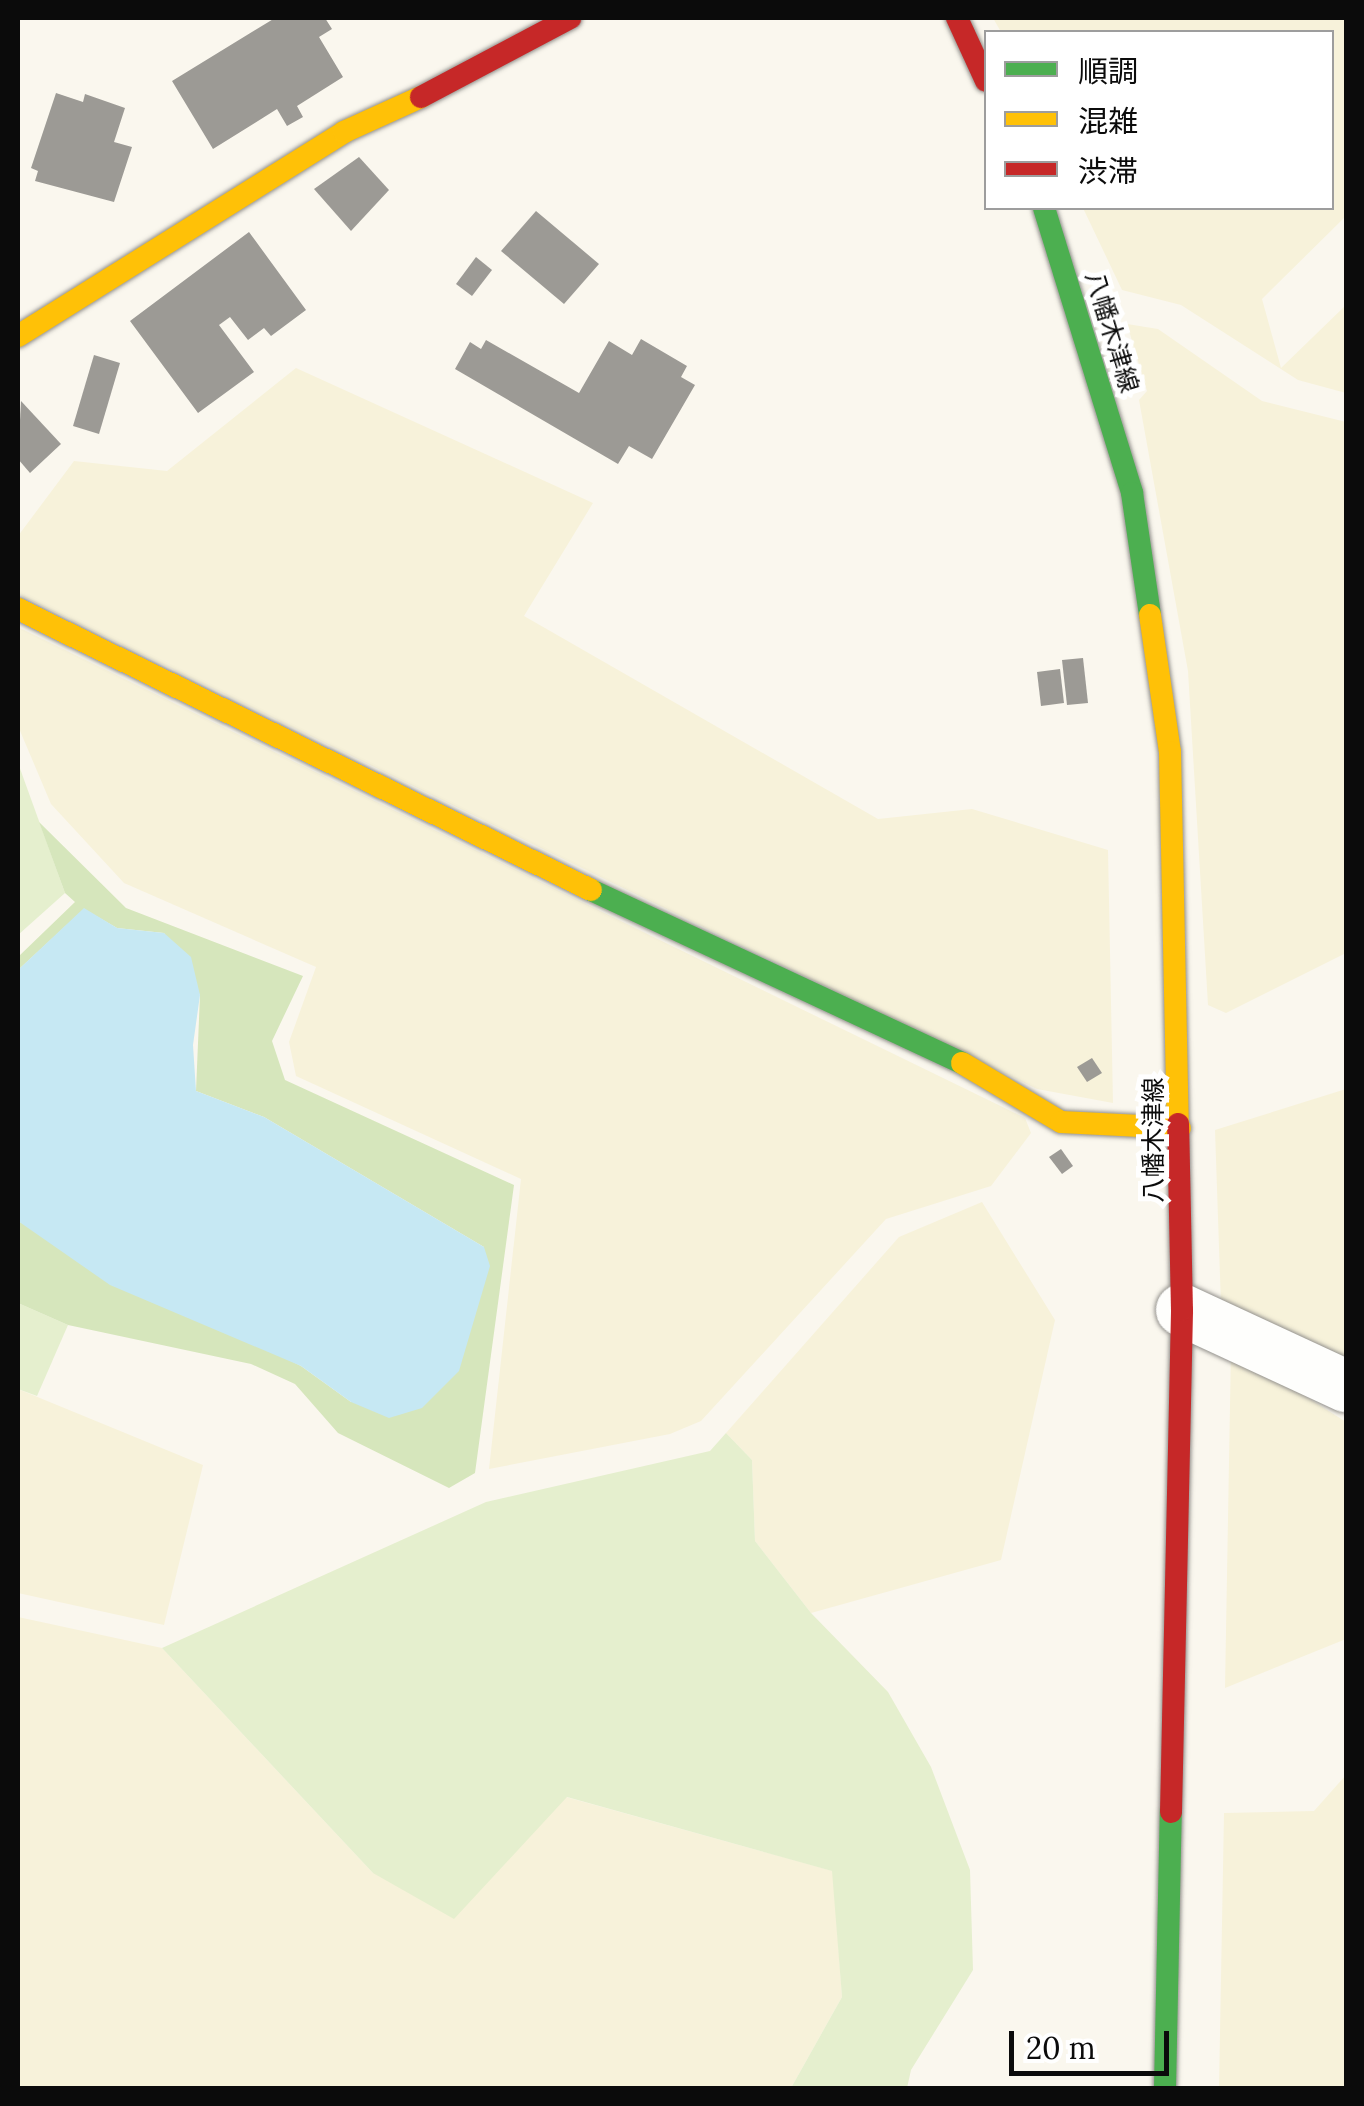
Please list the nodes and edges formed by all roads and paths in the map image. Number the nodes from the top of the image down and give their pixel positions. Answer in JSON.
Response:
{"nodes":[{"id":1,"x":570,"y":18,"type":"edge"},
{"id":2,"x":957,"y":18,"type":"edge"},
{"id":3,"x":984,"y":77,"type":"edge"},
{"id":4,"x":1045,"y":210,"type":"edge"},
{"id":5,"x":18,"y":336,"type":"edge"},
{"id":6,"x":18,"y":609,"type":"edge"},
{"id":7,"x":1180,"y":1128,"type":"junction"},
{"id":8,"x":1182,"y":1310,"type":"junction"},
{"id":9,"x":1346,"y":1386,"type":"edge"},
{"id":10,"x":1165,"y":2088,"type":"edge"}],
"edges":[{"from":1,"to":5,"type":"main road"},
{"from":2,"to":3,"type":"main road"},
{"from":4,"to":7,"type":"main road","name":"八幡木津線"},
{"from":6,"to":7,"type":"main road"},
{"from":7,"to":8,"type":"main road","name":"八幡木津線"},
{"from":8,"to":9,"type":"street"},
{"from":8,"to":10,"type":"main road","name":"八幡木津線"}]}
